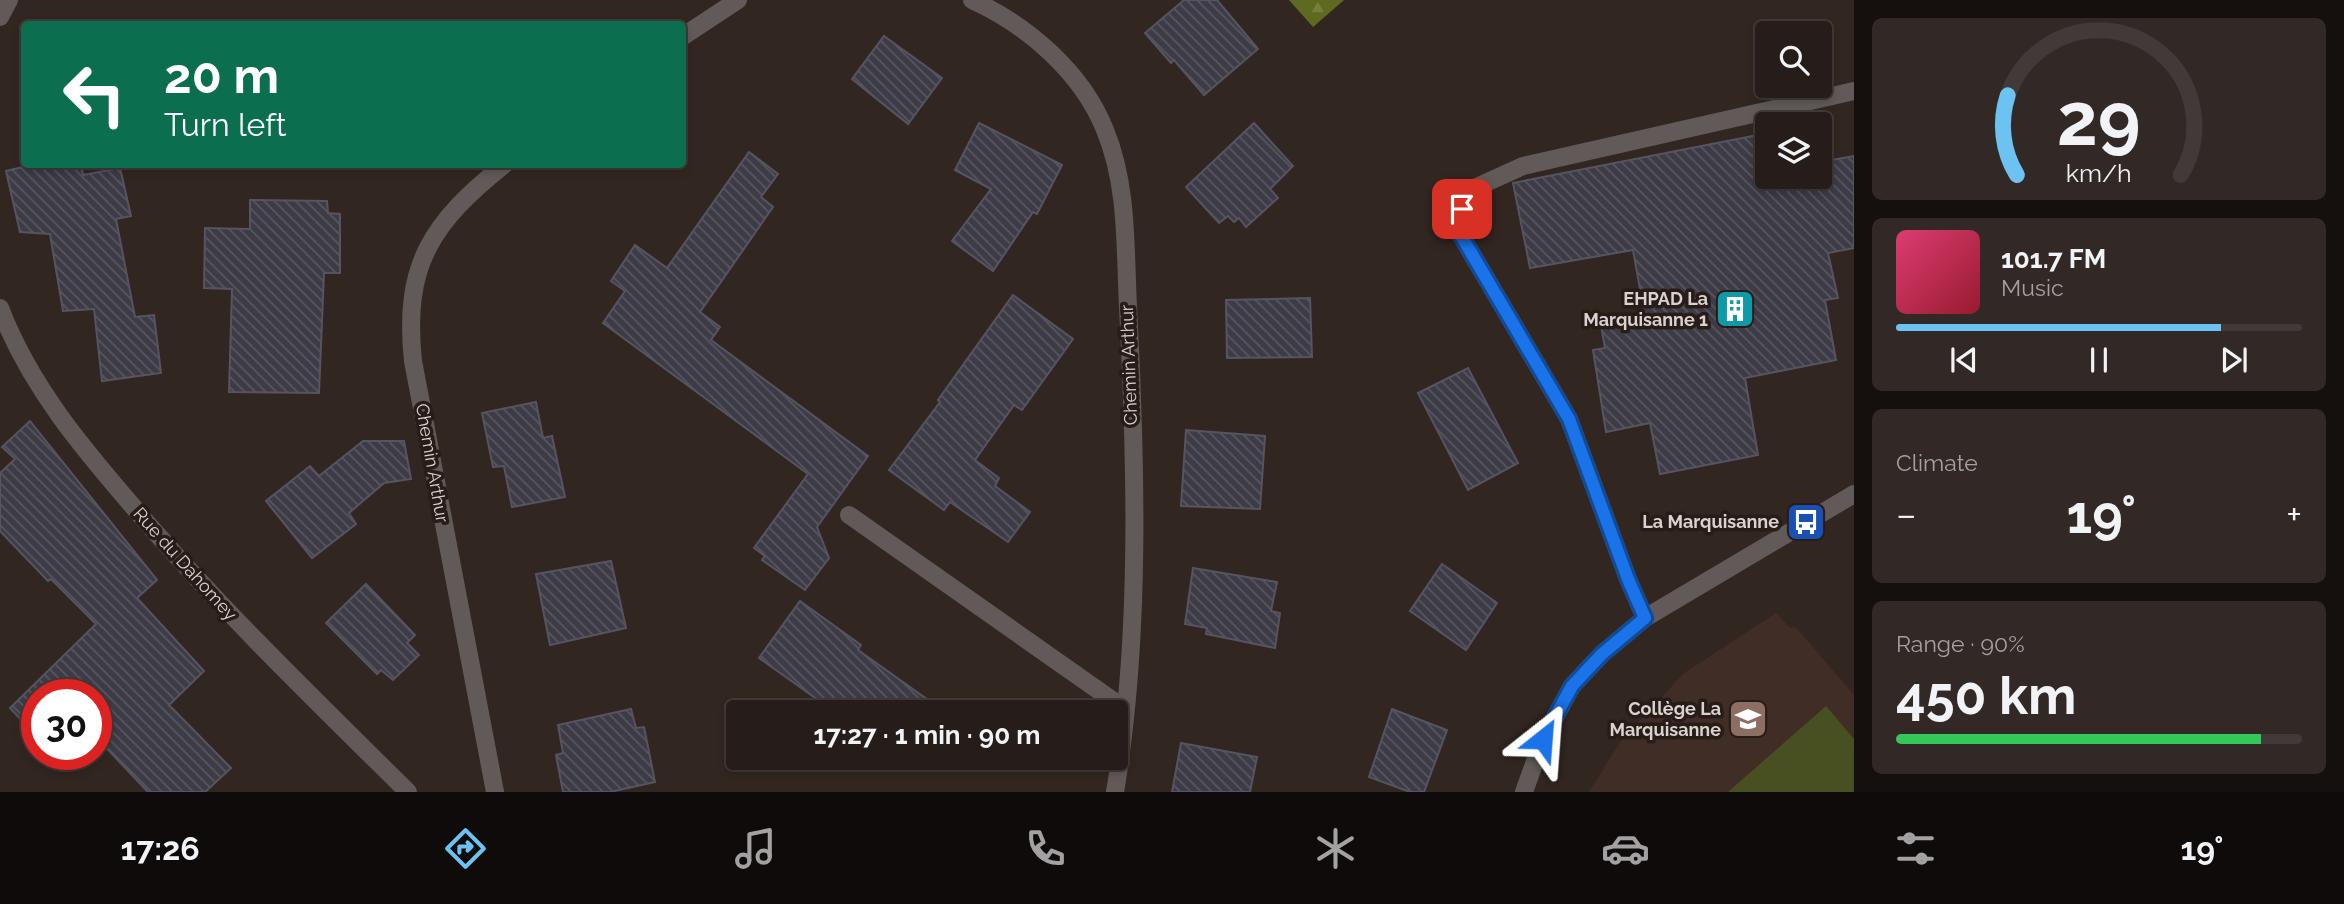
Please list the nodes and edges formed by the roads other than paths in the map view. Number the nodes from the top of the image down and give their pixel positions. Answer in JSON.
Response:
{"nodes":[{"id":1,"x":9,"y":0,"type":"edge"},
{"id":2,"x":738,"y":0,"type":"edge"},
{"id":3,"x":972,"y":0,"type":"edge"},
{"id":4,"x":0,"y":17,"type":"edge"},
{"id":5,"x":686,"y":34,"type":"edge"},
{"id":6,"x":1854,"y":91,"type":"edge"},
{"id":7,"x":500,"y":168,"type":"edge"},
{"id":8,"x":0,"y":308,"type":"edge"},
{"id":9,"x":1854,"y":494,"type":"edge"},
{"id":10,"x":849,"y":515,"type":"dead end"},
{"id":11,"x":1645,"y":618,"type":"junction"},
{"id":12,"x":1112,"y":700,"type":"edge"},
{"id":13,"x":1125,"y":700,"type":"edge"},
{"id":14,"x":1118,"y":770,"type":"edge"},
{"id":15,"x":408,"y":792,"type":"edge"},
{"id":16,"x":495,"y":792,"type":"edge"},
{"id":17,"x":1115,"y":792,"type":"edge"},
{"id":18,"x":1524,"y":792,"type":"edge"}],
"edges":[{"from":1,"to":4,"type":"street"},
{"from":2,"to":5,"type":"street"},
{"from":3,"to":13,"type":"street","name":"Chemin Arthur"},
{"from":6,"to":11,"type":"street"},
{"from":7,"to":16,"type":"street","name":"Chemin Arthur"},
{"from":8,"to":15,"type":"street","name":"Rue du Dahomey"},
{"from":9,"to":11,"type":"street"},
{"from":10,"to":12,"type":"street"},
{"from":11,"to":18,"type":"street"},
{"from":14,"to":17,"type":"street","name":"Chemin Arthur"}]}
